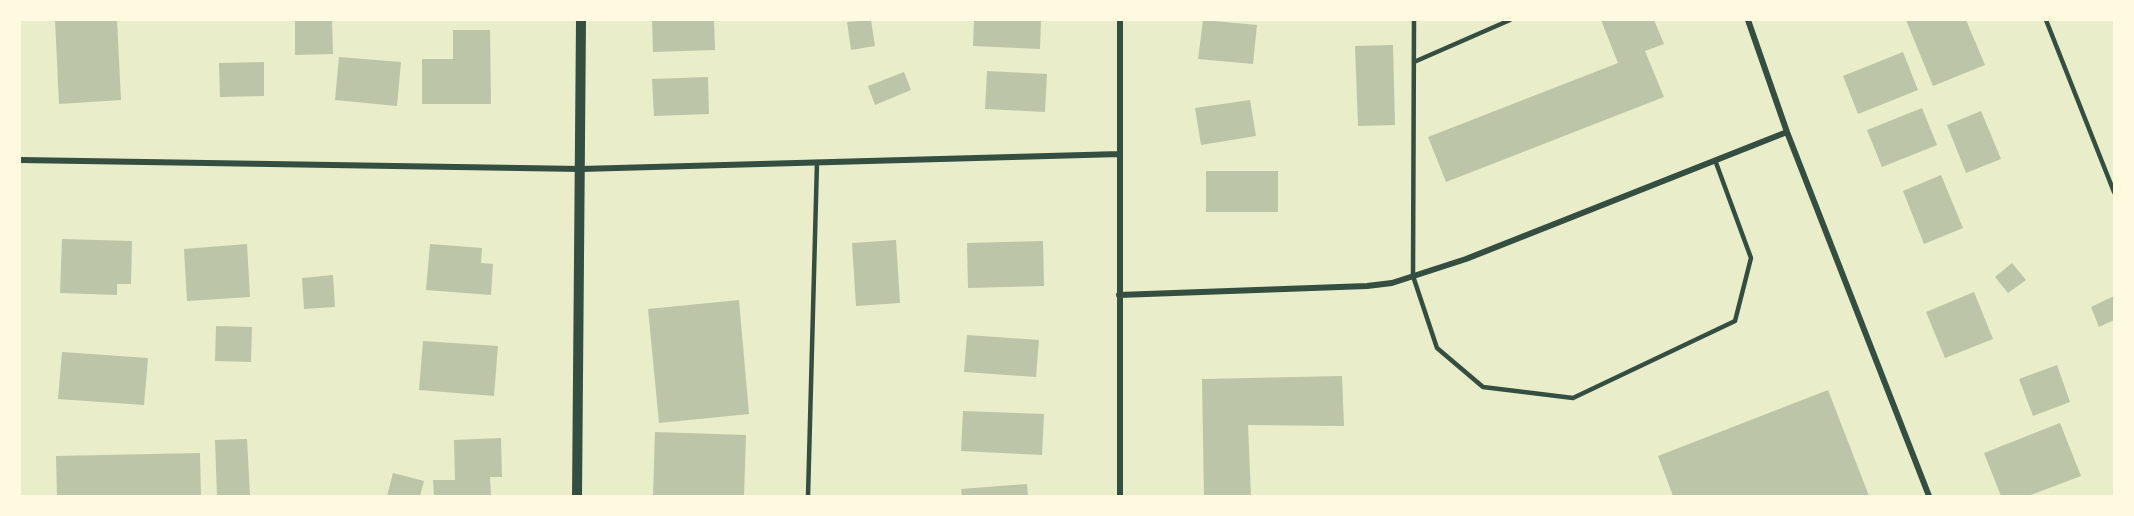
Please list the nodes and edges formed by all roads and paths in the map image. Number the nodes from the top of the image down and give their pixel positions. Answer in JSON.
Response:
{"nodes":[{"id":1,"x":581,"y":20,"type":"edge"},
{"id":2,"x":1120,"y":20,"type":"edge"},
{"id":3,"x":1414,"y":20,"type":"edge"},
{"id":4,"x":1510,"y":20,"type":"edge"},
{"id":5,"x":1748,"y":20,"type":"edge"},
{"id":6,"x":2046,"y":20,"type":"edge"},
{"id":7,"x":1414,"y":62,"type":"junction"},
{"id":8,"x":1787,"y":132,"type":"junction"},
{"id":9,"x":1120,"y":154,"type":"junction"},
{"id":10,"x":20,"y":160,"type":"edge"},
{"id":11,"x":1715,"y":160,"type":"junction"},
{"id":12,"x":817,"y":162,"type":"junction"},
{"id":13,"x":581,"y":169,"type":"junction"},
{"id":14,"x":2115,"y":192,"type":"edge"},
{"id":15,"x":1413,"y":276,"type":"junction"},
{"id":16,"x":1119,"y":295,"type":"junction"},
{"id":17,"x":577,"y":496,"type":"edge"},
{"id":18,"x":808,"y":496,"type":"edge"},
{"id":19,"x":1120,"y":496,"type":"edge"},
{"id":20,"x":1929,"y":496,"type":"edge"}],
"edges":[{"from":1,"to":13,"type":"street"},
{"from":2,"to":9,"type":"street"},
{"from":3,"to":7,"type":"lane"},
{"from":4,"to":7,"type":"lane"},
{"from":5,"to":8,"type":"street"},
{"from":6,"to":14,"type":"lane"},
{"from":7,"to":15,"type":"lane"},
{"from":8,"to":11,"type":"street"},
{"from":8,"to":20,"type":"street"},
{"from":9,"to":12,"type":"street"},
{"from":9,"to":16,"type":"street"},
{"from":10,"to":13,"type":"street"},
{"from":11,"to":15,"type":"street"},
{"from":11,"to":15,"type":"lane"},
{"from":12,"to":13,"type":"street"},
{"from":12,"to":18,"type":"lane"},
{"from":13,"to":17,"type":"street"},
{"from":15,"to":16,"type":"street"},
{"from":16,"to":19,"type":"street"}]}
